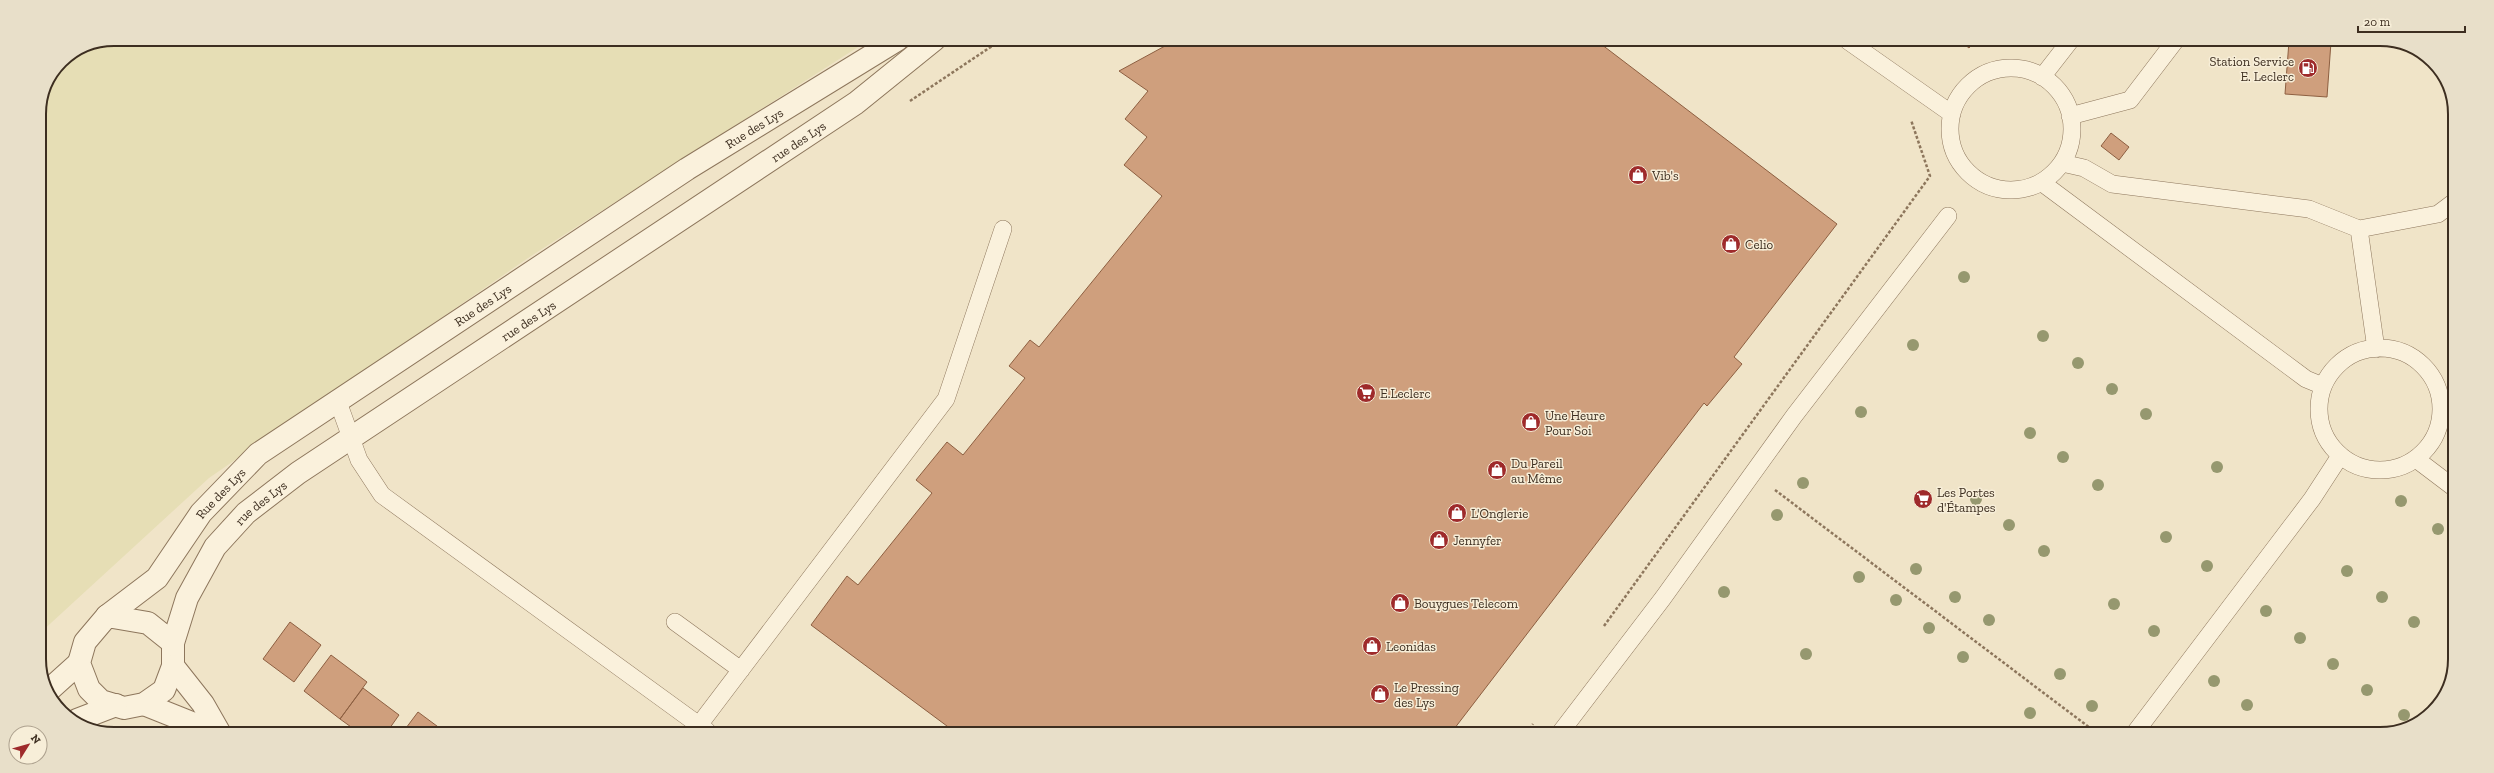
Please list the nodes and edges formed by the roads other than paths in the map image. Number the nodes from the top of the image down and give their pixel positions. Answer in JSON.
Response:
{"nodes":[{"id":1,"x":887,"y":46,"type":"edge"},
{"id":2,"x":927,"y":46,"type":"edge"},
{"id":3,"x":1855,"y":46,"type":"edge"},
{"id":4,"x":2066,"y":46,"type":"edge"},
{"id":5,"x":2171,"y":46,"type":"edge"},
{"id":6,"x":2042,"y":77,"type":"junction"},
{"id":7,"x":1952,"y":114,"type":"junction"},
{"id":8,"x":2070,"y":116,"type":"junction"},
{"id":9,"x":2062,"y":163,"type":"junction"},
{"id":10,"x":2041,"y":182,"type":"junction"},
{"id":11,"x":2448,"y":206,"type":"edge"},
{"id":12,"x":1948,"y":216,"type":"dead end"},
{"id":13,"x":1003,"y":229,"type":"dead end"},
{"id":14,"x":2359,"y":230,"type":"junction"},
{"id":15,"x":2376,"y":348,"type":"junction"},
{"id":16,"x":2323,"y":386,"type":"junction"},
{"id":17,"x":337,"y":400,"type":"junction"},
{"id":18,"x":2447,"y":402,"type":"edge"},
{"id":19,"x":351,"y":438,"type":"junction"},
{"id":20,"x":2340,"y":456,"type":"junction"},
{"id":21,"x":2416,"y":459,"type":"junction"},
{"id":22,"x":2448,"y":483,"type":"edge"},
{"id":23,"x":107,"y":616,"type":"junction"},
{"id":24,"x":675,"y":622,"type":"dead end"},
{"id":25,"x":172,"y":643,"type":"junction"},
{"id":26,"x":79,"y":663,"type":"junction"},
{"id":27,"x":173,"y":666,"type":"junction"},
{"id":28,"x":741,"y":670,"type":"junction"},
{"id":29,"x":52,"y":687,"type":"edge"},
{"id":30,"x":144,"y":704,"type":"junction"},
{"id":31,"x":116,"y":705,"type":"junction"},
{"id":32,"x":81,"y":718,"type":"edge"},
{"id":33,"x":202,"y":727,"type":"edge"},
{"id":34,"x":216,"y":727,"type":"edge"},
{"id":35,"x":700,"y":727,"type":"edge"},
{"id":36,"x":704,"y":727,"type":"edge"},
{"id":37,"x":1565,"y":727,"type":"edge"},
{"id":38,"x":2139,"y":727,"type":"edge"}],
"edges":[{"from":1,"to":17,"type":"street","name":"Rue des Lys"},
{"from":2,"to":19,"type":"street","name":"rue des Lys"},
{"from":3,"to":7,"type":"lane"},
{"from":4,"to":6,"type":"lane"},
{"from":5,"to":8,"type":"lane"},
{"from":6,"to":7,"type":"lane"},
{"from":6,"to":8,"type":"lane"},
{"from":7,"to":10,"type":"lane"},
{"from":8,"to":9,"type":"lane"},
{"from":9,"to":10,"type":"lane"},
{"from":9,"to":14,"type":"lane"},
{"from":10,"to":16,"type":"lane"},
{"from":11,"to":14,"type":"lane"},
{"from":12,"to":37,"type":"lane"},
{"from":13,"to":28,"type":"lane"},
{"from":14,"to":15,"type":"lane"},
{"from":15,"to":16,"type":"lane"},
{"from":15,"to":18,"type":"lane"},
{"from":16,"to":20,"type":"lane"},
{"from":17,"to":19,"type":"lane"},
{"from":17,"to":23,"type":"street","name":"Rue des Lys"},
{"from":18,"to":21,"type":"lane"},
{"from":19,"to":25,"type":"street","name":"rue des Lys"},
{"from":19,"to":35,"type":"lane"},
{"from":20,"to":21,"type":"lane"},
{"from":20,"to":38,"type":"lane"},
{"from":21,"to":22,"type":"lane"},
{"from":23,"to":25,"type":"street"},
{"from":23,"to":26,"type":"street"},
{"from":24,"to":28,"type":"lane"},
{"from":25,"to":27,"type":"street"},
{"from":26,"to":29,"type":"street"},
{"from":26,"to":31,"type":"street"},
{"from":27,"to":30,"type":"street"},
{"from":27,"to":34,"type":"street"},
{"from":28,"to":36,"type":"lane"},
{"from":30,"to":31,"type":"street"},
{"from":30,"to":33,"type":"street"},
{"from":31,"to":32,"type":"street"}]}
